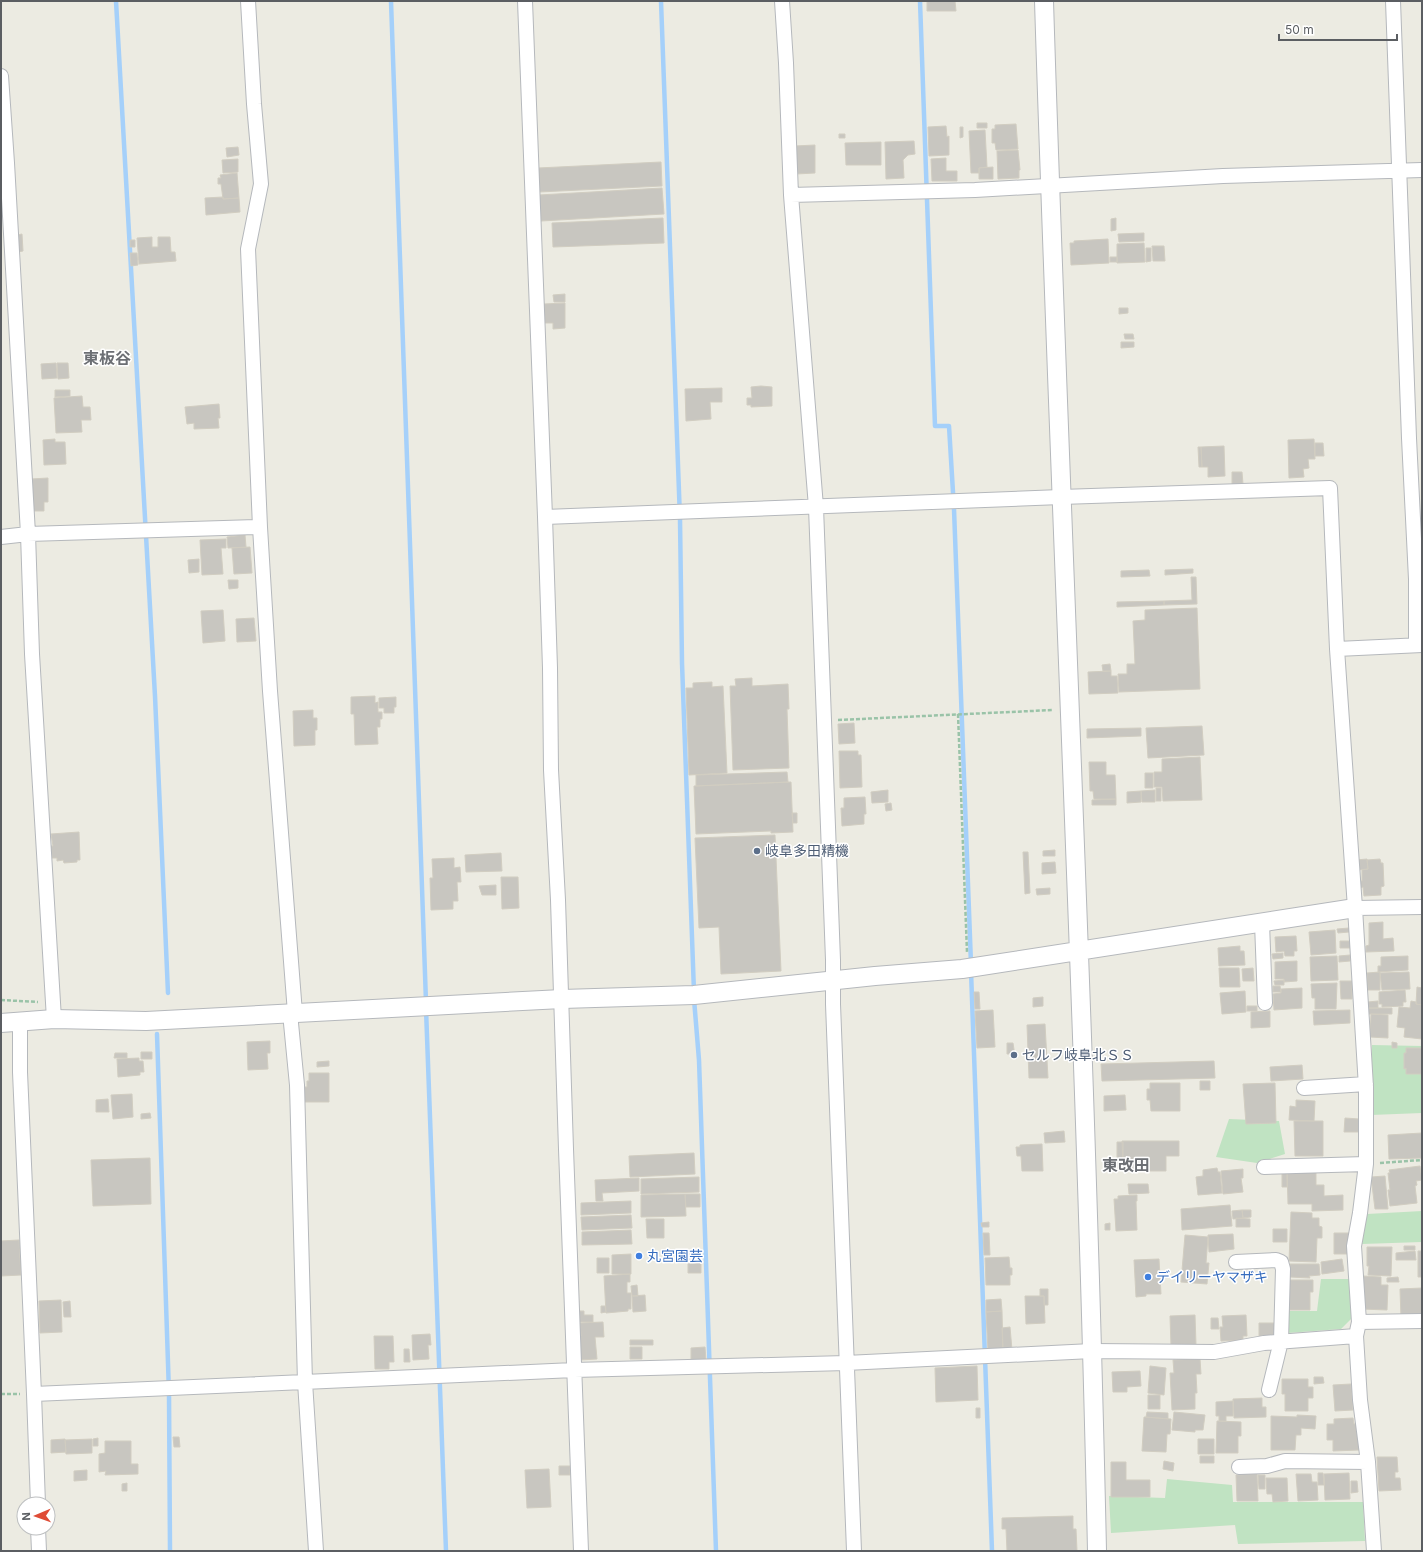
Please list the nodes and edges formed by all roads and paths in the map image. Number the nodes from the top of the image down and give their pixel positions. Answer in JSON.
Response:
{"nodes":[{"id":1,"x":248,"y":1,"type":"edge"},
{"id":2,"x":525,"y":1,"type":"edge"},
{"id":3,"x":782,"y":1,"type":"edge"},
{"id":4,"x":1044,"y":1,"type":"edge"},
{"id":5,"x":1393,"y":1,"type":"edge"},
{"id":6,"x":1,"y":76,"type":"edge"},
{"id":7,"x":1422,"y":170,"type":"edge"},
{"id":8,"x":1400,"y":171,"type":"junction"},
{"id":9,"x":1050,"y":186,"type":"junction"},
{"id":10,"x":791,"y":195,"type":"junction"},
{"id":11,"x":1061,"y":497,"type":"junction"},
{"id":12,"x":816,"y":507,"type":"junction"},
{"id":13,"x":545,"y":518,"type":"junction"},
{"id":14,"x":260,"y":527,"type":"junction"},
{"id":15,"x":28,"y":534,"type":"junction"},
{"id":16,"x":1,"y":537,"type":"edge"},
{"id":17,"x":1419,"y":645,"type":"edge"},
{"id":18,"x":1337,"y":649,"type":"junction"},
{"id":19,"x":1069,"y":709,"type":"junction"},
{"id":20,"x":958,"y":714,"type":"junction"},
{"id":21,"x":824,"y":720,"type":"junction"},
{"id":22,"x":1422,"y":907,"type":"edge"},
{"id":23,"x":1355,"y":908,"type":"junction"},
{"id":24,"x":1262,"y":923,"type":"junction"},
{"id":25,"x":1079,"y":952,"type":"junction"},
{"id":26,"x":968,"y":968,"type":"junction"},
{"id":27,"x":834,"y":980,"type":"junction"},
{"id":28,"x":562,"y":999,"type":"junction"},
{"id":29,"x":1,"y":1000,"type":"edge"},
{"id":30,"x":1265,"y":1003,"type":"dead end"},
{"id":31,"x":54,"y":1012,"type":"junction"},
{"id":32,"x":293,"y":1013,"type":"junction"},
{"id":33,"x":1,"y":1022,"type":"edge"},
{"id":34,"x":20,"y":1022,"type":"junction"},
{"id":35,"x":1366,"y":1084,"type":"junction"},
{"id":36,"x":1304,"y":1088,"type":"dead end"},
{"id":37,"x":1422,"y":1160,"type":"edge"},
{"id":38,"x":1366,"y":1164,"type":"junction"},
{"id":39,"x":1264,"y":1167,"type":"dead end"},
{"id":40,"x":1236,"y":1262,"type":"dead end"},
{"id":41,"x":1422,"y":1321,"type":"edge"},
{"id":42,"x":1359,"y":1322,"type":"junction"},
{"id":43,"x":1356,"y":1336,"type":"junction"},
{"id":44,"x":1280,"y":1342,"type":"junction"},
{"id":45,"x":1092,"y":1351,"type":"junction"},
{"id":46,"x":846,"y":1363,"type":"junction"},
{"id":47,"x":574,"y":1370,"type":"junction"},
{"id":48,"x":305,"y":1382,"type":"junction"},
{"id":49,"x":1269,"y":1390,"type":"dead end"},
{"id":50,"x":34,"y":1394,"type":"junction"},
{"id":51,"x":1368,"y":1462,"type":"junction"},
{"id":52,"x":1239,"y":1467,"type":"dead end"},
{"id":53,"x":38,"y":1496,"type":"edge"},
{"id":54,"x":38,"y":1536,"type":"edge"},
{"id":55,"x":39,"y":1551,"type":"edge"},
{"id":56,"x":316,"y":1551,"type":"edge"},
{"id":57,"x":581,"y":1551,"type":"edge"},
{"id":58,"x":854,"y":1551,"type":"edge"},
{"id":59,"x":1097,"y":1551,"type":"edge"},
{"id":60,"x":1374,"y":1551,"type":"edge"}],
"edges":[{"from":1,"to":14,"type":"street"},
{"from":2,"to":13,"type":"street"},
{"from":3,"to":10,"type":"street"},
{"from":4,"to":9,"type":"street"},
{"from":5,"to":8,"type":"street"},
{"from":6,"to":15,"type":"street"},
{"from":7,"to":8,"type":"street"},
{"from":8,"to":9,"type":"street"},
{"from":8,"to":17,"type":"street"},
{"from":9,"to":10,"type":"street"},
{"from":9,"to":11,"type":"street"},
{"from":10,"to":12,"type":"street"},
{"from":11,"to":12,"type":"street"},
{"from":11,"to":18,"type":"street"},
{"from":11,"to":19,"type":"street"},
{"from":12,"to":13,"type":"street"},
{"from":12,"to":21,"type":"street"},
{"from":13,"to":28,"type":"street"},
{"from":14,"to":15,"type":"street"},
{"from":14,"to":32,"type":"street"},
{"from":15,"to":16,"type":"street"},
{"from":15,"to":31,"type":"street"},
{"from":17,"to":18,"type":"street"},
{"from":18,"to":23,"type":"street"},
{"from":19,"to":20,"type":"path"},
{"from":19,"to":25,"type":"street"},
{"from":20,"to":21,"type":"path"},
{"from":20,"to":26,"type":"path"},
{"from":21,"to":27,"type":"street"},
{"from":22,"to":23,"type":"street"},
{"from":23,"to":24,"type":"street"},
{"from":23,"to":35,"type":"street"},
{"from":24,"to":25,"type":"street"},
{"from":24,"to":30,"type":"street"},
{"from":25,"to":26,"type":"street"},
{"from":25,"to":45,"type":"street"},
{"from":26,"to":27,"type":"street"},
{"from":27,"to":28,"type":"street"},
{"from":27,"to":46,"type":"street"},
{"from":28,"to":32,"type":"street"},
{"from":28,"to":47,"type":"street"},
{"from":29,"to":31,"type":"path"},
{"from":31,"to":32,"type":"street"},
{"from":31,"to":34,"type":"street"},
{"from":32,"to":48,"type":"street"},
{"from":33,"to":34,"type":"street"},
{"from":34,"to":50,"type":"street"},
{"from":35,"to":36,"type":"street"},
{"from":35,"to":38,"type":"street"},
{"from":37,"to":38,"type":"path"},
{"from":38,"to":39,"type":"street"},
{"from":38,"to":42,"type":"street"},
{"from":40,"to":44,"type":"street"},
{"from":41,"to":42,"type":"street"},
{"from":42,"to":43,"type":"street"},
{"from":43,"to":44,"type":"street"},
{"from":43,"to":51,"type":"street"},
{"from":44,"to":45,"type":"street"},
{"from":44,"to":49,"type":"street"},
{"from":45,"to":46,"type":"street"},
{"from":45,"to":59,"type":"street"},
{"from":46,"to":47,"type":"street"},
{"from":46,"to":58,"type":"street"},
{"from":47,"to":48,"type":"street"},
{"from":47,"to":57,"type":"street"},
{"from":48,"to":50,"type":"street"},
{"from":48,"to":56,"type":"street"},
{"from":50,"to":53,"type":"street"},
{"from":51,"to":52,"type":"street"},
{"from":51,"to":60,"type":"street"},
{"from":54,"to":55,"type":"street"}]}
